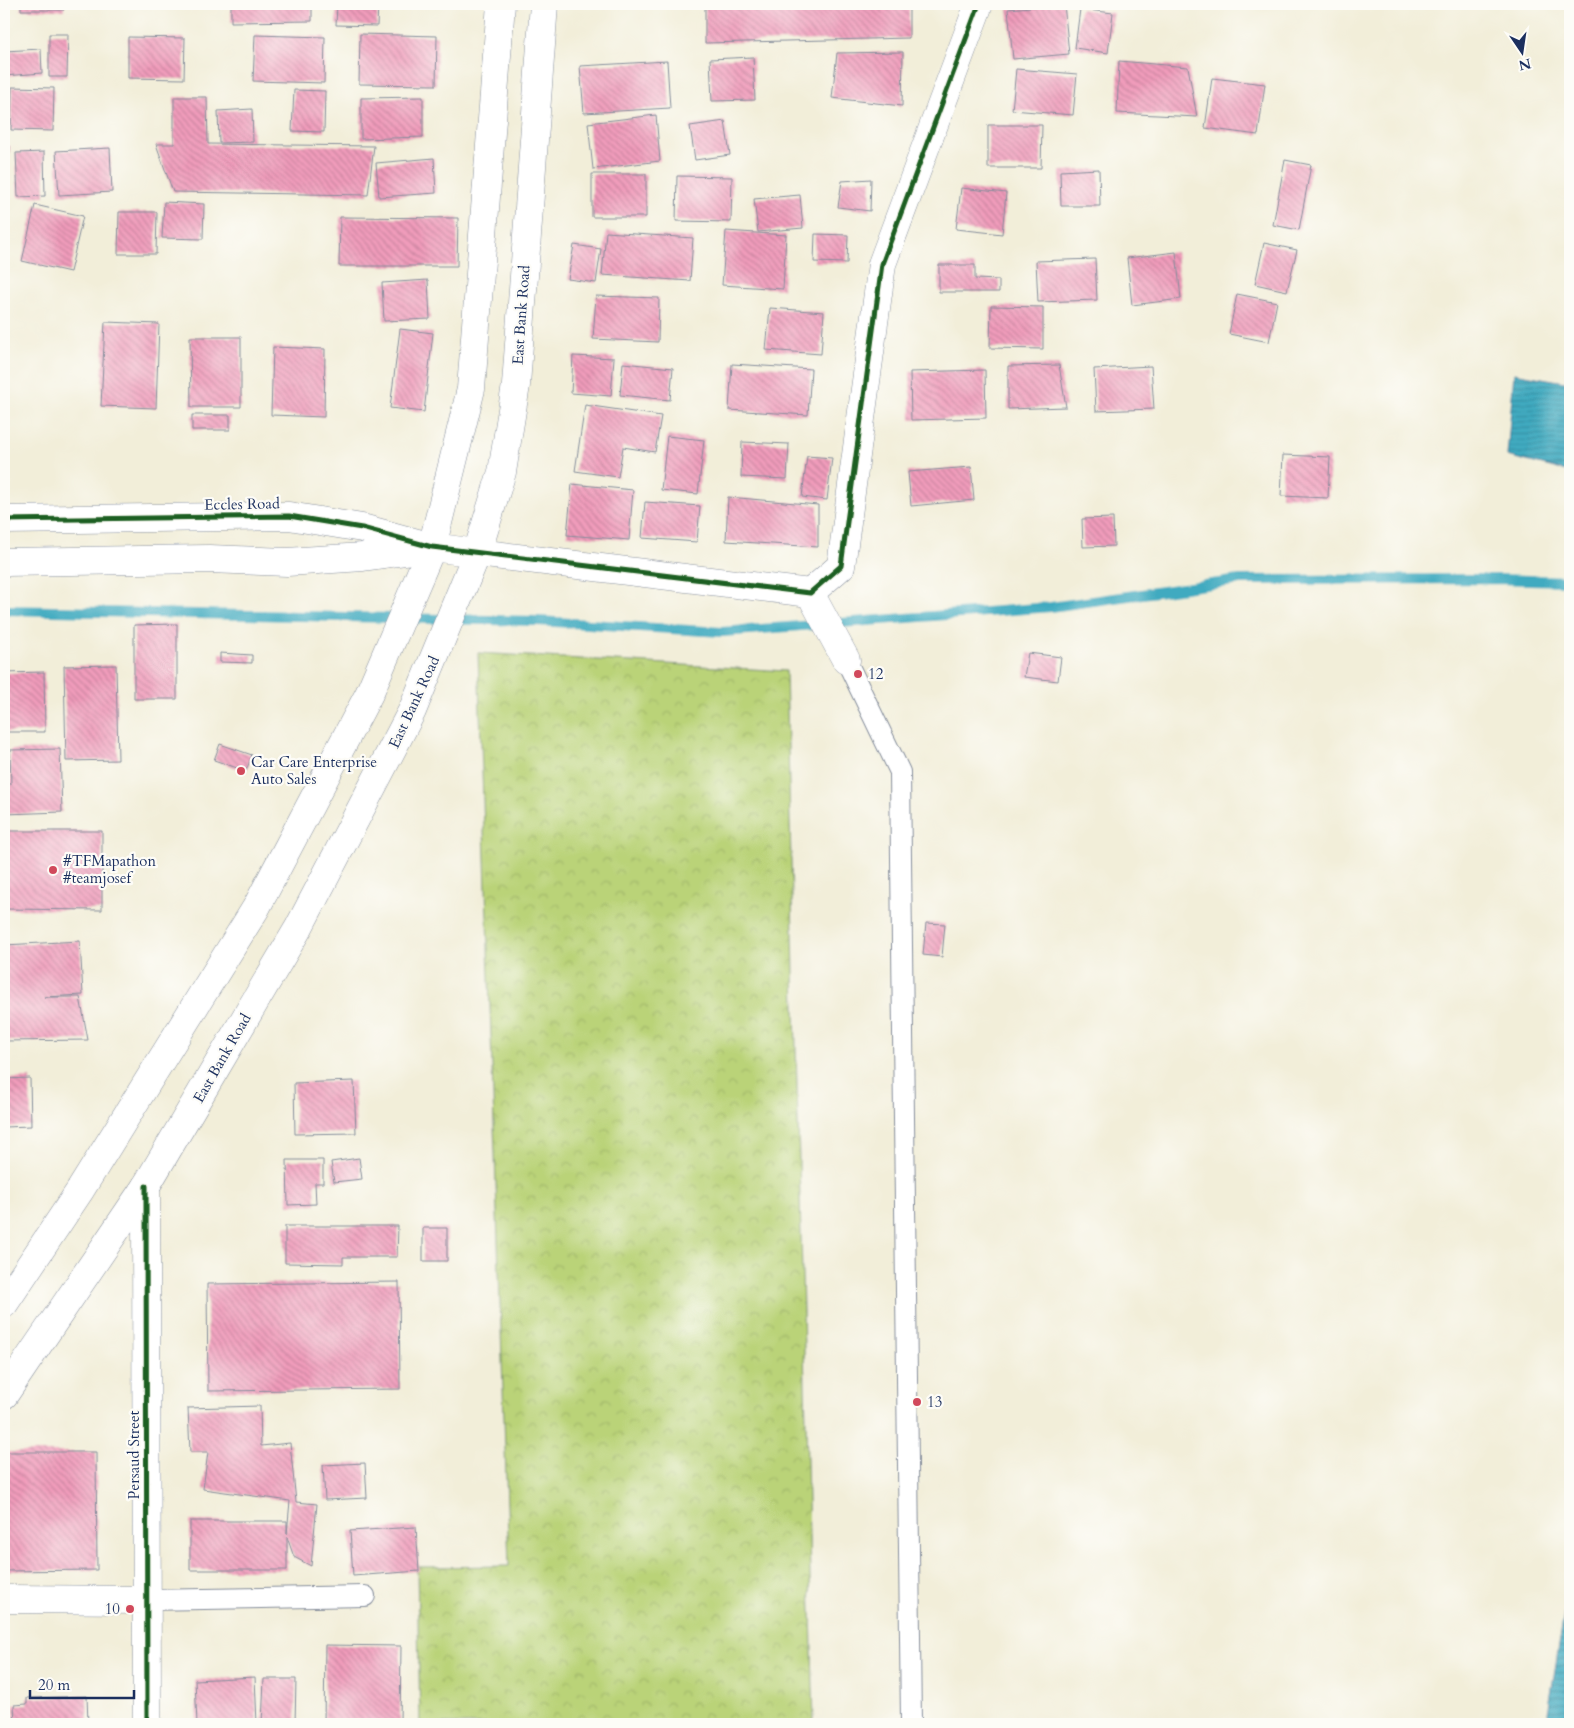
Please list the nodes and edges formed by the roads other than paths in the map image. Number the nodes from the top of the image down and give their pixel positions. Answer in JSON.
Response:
{"nodes":[{"id":1,"x":501,"y":4,"type":"edge"},
{"id":2,"x":544,"y":4,"type":"edge"},
{"id":3,"x":979,"y":4,"type":"edge"},
{"id":4,"x":4,"y":520,"type":"edge"},
{"id":5,"x":432,"y":547,"type":"junction"},
{"id":6,"x":477,"y":553,"type":"junction"},
{"id":7,"x":4,"y":562,"type":"edge"},
{"id":8,"x":810,"y":593,"type":"junction"},
{"id":9,"x":846,"y":660,"type":"joint"},
{"id":10,"x":146,"y":1186,"type":"junction"},
{"id":11,"x":4,"y":1304,"type":"edge"},
{"id":12,"x":4,"y":1395,"type":"edge"},
{"id":13,"x":365,"y":1596,"type":"dead end"},
{"id":14,"x":4,"y":1599,"type":"edge"},
{"id":15,"x":146,"y":1600,"type":"junction"},
{"id":16,"x":148,"y":1724,"type":"edge"},
{"id":17,"x":911,"y":1724,"type":"edge"}],
"edges":[{"from":1,"to":5,"type":"main road"},
{"from":2,"to":6,"type":"main road","name":"East Bank Road"},
{"from":3,"to":8,"type":"main road"},
{"from":4,"to":5,"type":"main road","name":"Eccles Road"},
{"from":5,"to":6,"type":"main road","name":"Eccles Road"},
{"from":5,"to":7,"type":"main road","name":"Eccles Road"},
{"from":5,"to":11,"type":"main road"},
{"from":6,"to":8,"type":"main road","name":"Eccles Road"},
{"from":6,"to":10,"type":"main road","name":"East Bank Road"},
{"from":8,"to":9,"type":"main road"},
{"from":9,"to":17,"type":"lane"},
{"from":10,"to":12,"type":"main road","name":"East Bank Road"},
{"from":10,"to":15,"type":"main road","name":"Persaud Street"},
{"from":13,"to":15,"type":"lane"},
{"from":14,"to":15,"type":"main road"},
{"from":15,"to":16,"type":"main road","name":"Persaud Street"}]}
